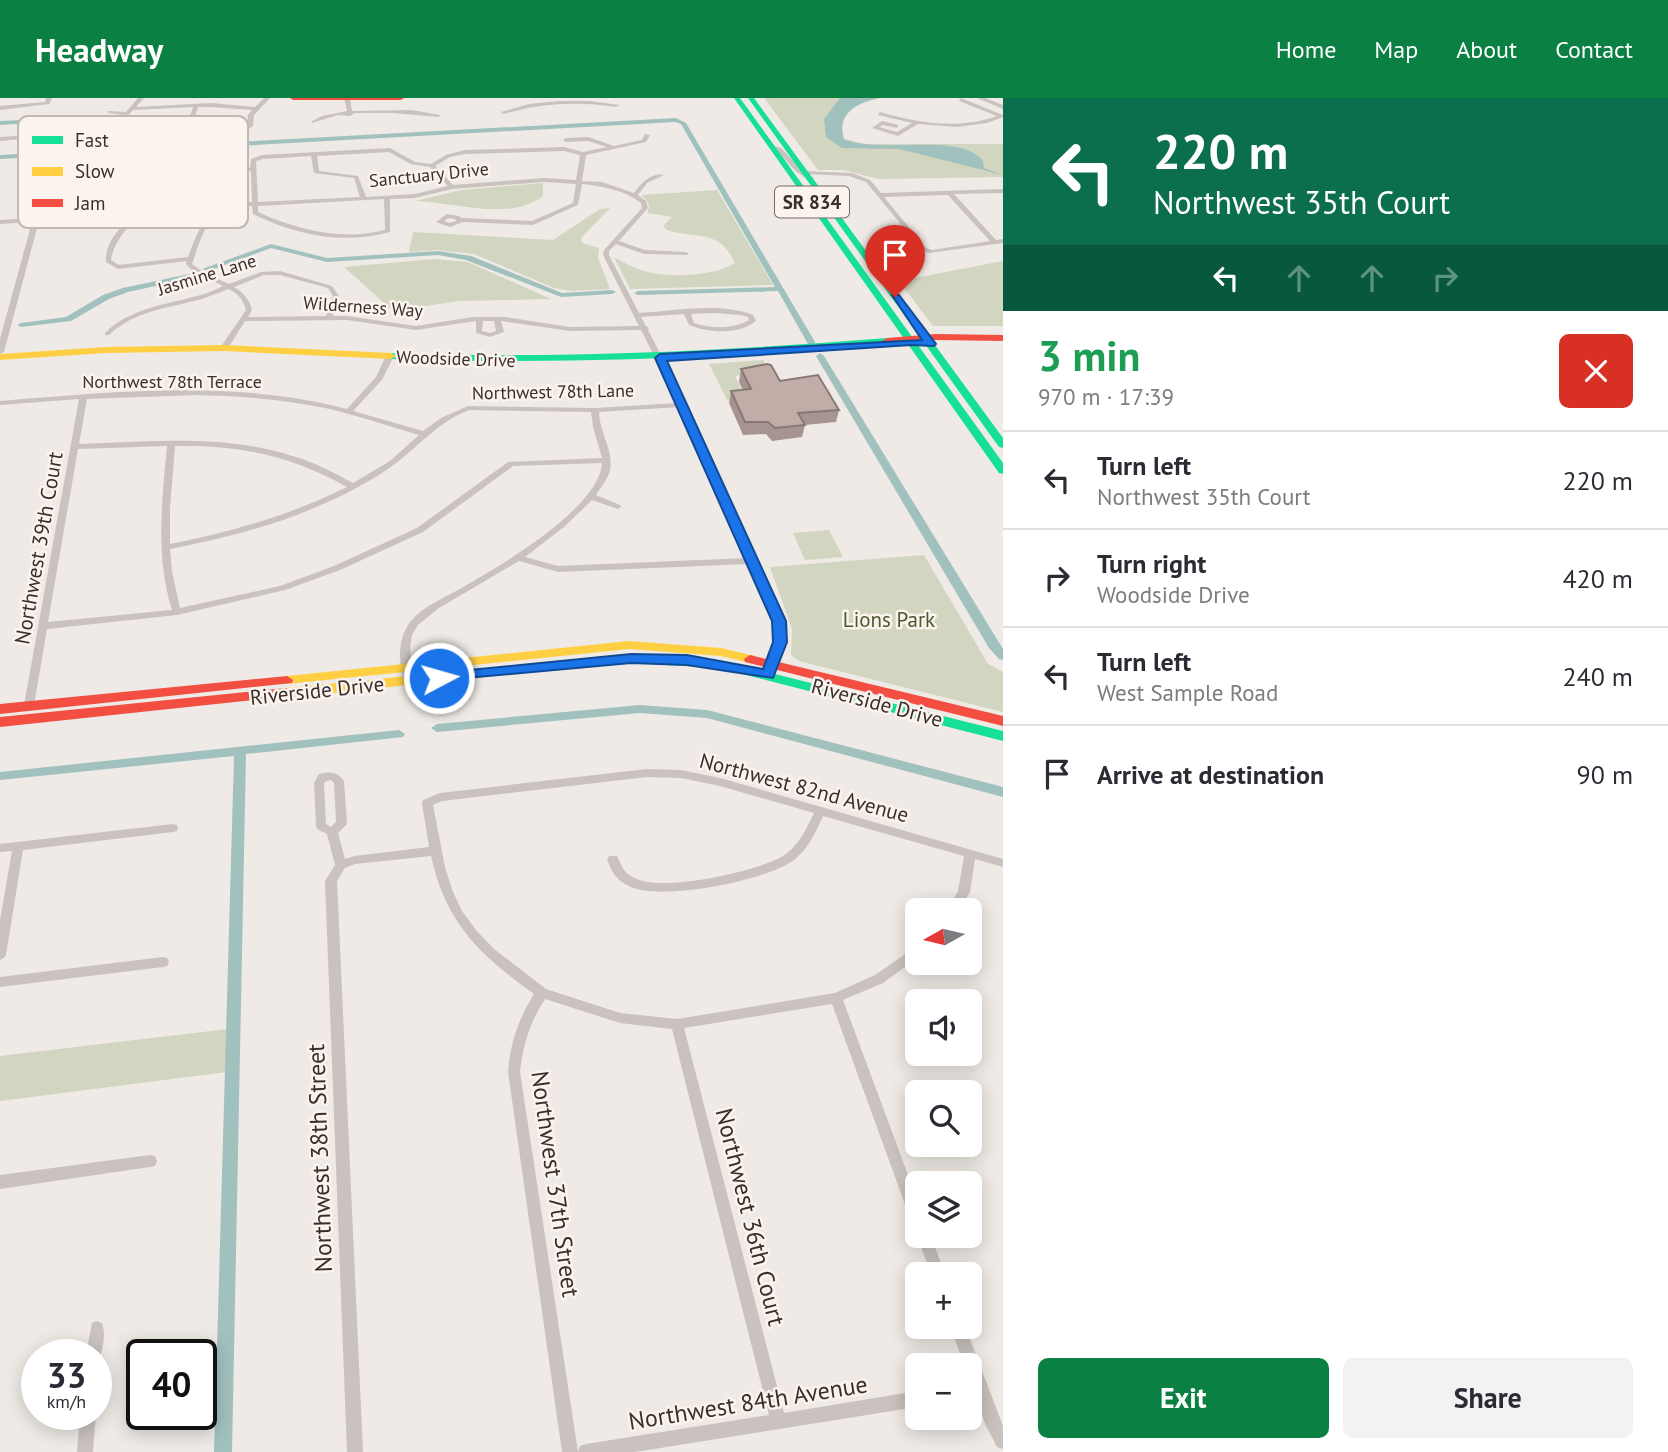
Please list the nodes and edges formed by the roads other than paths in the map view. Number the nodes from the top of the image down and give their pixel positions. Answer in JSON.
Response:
{"nodes":[{"id":1,"x":49,"y":98,"type":"edge"},
{"id":2,"x":141,"y":98,"type":"edge"},
{"id":3,"x":267,"y":98,"type":"edge"},
{"id":4,"x":293,"y":98,"type":"edge"},
{"id":5,"x":401,"y":98,"type":"edge"},
{"id":6,"x":737,"y":98,"type":"edge"},
{"id":7,"x":751,"y":98,"type":"edge"},
{"id":8,"x":980,"y":98,"type":"edge"},
{"id":9,"x":965,"y":99,"type":"edge"},
{"id":10,"x":348,"y":104,"type":"edge"},
{"id":11,"x":556,"y":104,"type":"edge"},
{"id":12,"x":616,"y":105,"type":"dead end"},
{"id":13,"x":196,"y":106,"type":"junction"},
{"id":14,"x":1003,"y":107,"type":"edge"},
{"id":15,"x":0,"y":108,"type":"edge"},
{"id":16,"x":255,"y":109,"type":"junction"},
{"id":17,"x":129,"y":111,"type":"junction"},
{"id":18,"x":110,"y":112,"type":"dead end"},
{"id":19,"x":504,"y":112,"type":"dead end"},
{"id":20,"x":880,"y":114,"type":"dead end"},
{"id":21,"x":438,"y":115,"type":"dead end"},
{"id":22,"x":125,"y":116,"type":"edge"},
{"id":23,"x":193,"y":116,"type":"edge"},
{"id":24,"x":1003,"y":116,"type":"edge"},
{"id":25,"x":314,"y":122,"type":"dead end"},
{"id":26,"x":915,"y":124,"type":"junction"},
{"id":27,"x":250,"y":126,"type":"dead end"},
{"id":28,"x":906,"y":129,"type":"dead end"},
{"id":29,"x":647,"y":135,"type":"dead end"},
{"id":30,"x":18,"y":138,"type":"edge"},
{"id":31,"x":0,"y":139,"type":"edge"},
{"id":32,"x":566,"y":140,"type":"dead end"},
{"id":33,"x":457,"y":143,"type":"dead end"},
{"id":34,"x":612,"y":147,"type":"junction"},
{"id":35,"x":465,"y":152,"type":"junction"},
{"id":36,"x":508,"y":153,"type":"junction"},
{"id":37,"x":314,"y":154,"type":"junction"},
{"id":38,"x":583,"y":154,"type":"junction"},
{"id":39,"x":509,"y":165,"type":"dead end"},
{"id":40,"x":432,"y":166,"type":"junction"},
{"id":41,"x":248,"y":169,"type":"edge"},
{"id":42,"x":253,"y":169,"type":"junction"},
{"id":43,"x":661,"y":175,"type":"dead end"},
{"id":44,"x":803,"y":176,"type":"junction"},
{"id":45,"x":580,"y":182,"type":"junction"},
{"id":46,"x":452,"y":187,"type":"junction"},
{"id":47,"x":1003,"y":191,"type":"edge"},
{"id":48,"x":950,"y":193,"type":"junction"},
{"id":49,"x":635,"y":195,"type":"junction"},
{"id":50,"x":881,"y":195,"type":"junction"},
{"id":51,"x":363,"y":198,"type":"junction"},
{"id":52,"x":387,"y":198,"type":"junction"},
{"id":53,"x":255,"y":204,"type":"junction"},
{"id":54,"x":248,"y":205,"type":"edge"},
{"id":55,"x":460,"y":220,"type":"dead end"},
{"id":56,"x":18,"y":221,"type":"edge"},
{"id":57,"x":0,"y":222,"type":"edge"},
{"id":58,"x":33,"y":228,"type":"edge"},
{"id":59,"x":129,"y":228,"type":"edge"},
{"id":60,"x":203,"y":228,"type":"edge"},
{"id":61,"x":617,"y":242,"type":"junction"},
{"id":62,"x":999,"y":242,"type":"edge"},
{"id":63,"x":686,"y":254,"type":"dead end"},
{"id":64,"x":851,"y":257,"type":"junction"},
{"id":65,"x":189,"y":259,"type":"junction"},
{"id":66,"x":882,"y":278,"type":"junction"},
{"id":67,"x":228,"y":287,"type":"junction"},
{"id":68,"x":687,"y":313,"type":"junction"},
{"id":69,"x":639,"y":315,"type":"junction"},
{"id":70,"x":329,"y":317,"type":"junction"},
{"id":71,"x":497,"y":318,"type":"junction"},
{"id":72,"x":244,"y":319,"type":"junction"},
{"id":73,"x":480,"y":319,"type":"junction"},
{"id":74,"x":646,"y":328,"type":"junction"},
{"id":75,"x":107,"y":334,"type":"dead end"},
{"id":76,"x":1003,"y":338,"type":"edge"},
{"id":77,"x":923,"y":341,"type":"junction"},
{"id":78,"x":1003,"y":344,"type":"edge"},
{"id":79,"x":224,"y":348,"type":"junction"},
{"id":80,"x":0,"y":354,"type":"edge"},
{"id":81,"x":390,"y":356,"type":"junction"},
{"id":82,"x":660,"y":358,"type":"junction"},
{"id":83,"x":83,"y":398,"type":"junction"},
{"id":84,"x":0,"y":403,"type":"edge"},
{"id":85,"x":683,"y":405,"type":"junction"},
{"id":86,"x":595,"y":410,"type":"junction"},
{"id":87,"x":348,"y":412,"type":"junction"},
{"id":88,"x":424,"y":434,"type":"junction"},
{"id":89,"x":171,"y":444,"type":"junction"},
{"id":90,"x":1003,"y":445,"type":"edge"},
{"id":91,"x":75,"y":447,"type":"junction"},
{"id":92,"x":606,"y":460,"type":"junction"},
{"id":93,"x":1003,"y":471,"type":"edge"},
{"id":94,"x":352,"y":486,"type":"junction"},
{"id":95,"x":590,"y":496,"type":"junction"},
{"id":96,"x":618,"y":506,"type":"dead end"},
{"id":97,"x":166,"y":547,"type":"junction"},
{"id":98,"x":519,"y":558,"type":"junction"},
{"id":99,"x":750,"y":561,"type":"junction"},
{"id":100,"x":177,"y":612,"type":"junction"},
{"id":101,"x":43,"y":626,"type":"junction"},
{"id":102,"x":770,"y":669,"type":"junction"},
{"id":103,"x":408,"y":674,"type":"junction"},
{"id":104,"x":29,"y":705,"type":"junction"},
{"id":105,"x":0,"y":709,"type":"edge"},
{"id":106,"x":1003,"y":721,"type":"edge"},
{"id":107,"x":0,"y":722,"type":"edge"},
{"id":108,"x":1003,"y":736,"type":"edge"},
{"id":109,"x":820,"y":811,"type":"junction"},
{"id":110,"x":173,"y":828,"type":"dead end"},
{"id":111,"x":332,"y":832,"type":"junction"},
{"id":112,"x":18,"y":846,"type":"junction"},
{"id":113,"x":0,"y":848,"type":"edge"},
{"id":114,"x":434,"y":851,"type":"junction"},
{"id":115,"x":970,"y":854,"type":"junction"},
{"id":116,"x":613,"y":859,"type":"dead end"},
{"id":117,"x":1003,"y":863,"type":"edge"},
{"id":118,"x":341,"y":865,"type":"junction"},
{"id":119,"x":960,"y":898,"type":"edge"},
{"id":120,"x":0,"y":954,"type":"edge"},
{"id":121,"x":905,"y":960,"type":"edge"},
{"id":122,"x":163,"y":962,"type":"dead end"},
{"id":123,"x":0,"y":982,"type":"edge"},
{"id":124,"x":542,"y":993,"type":"junction"},
{"id":125,"x":836,"y":998,"type":"junction"},
{"id":126,"x":677,"y":1024,"type":"junction"},
{"id":127,"x":150,"y":1161,"type":"dead end"},
{"id":128,"x":0,"y":1182,"type":"edge"},
{"id":129,"x":905,"y":1185,"type":"edge"},
{"id":130,"x":96,"y":1328,"type":"dead end"},
{"id":131,"x":95,"y":1339,"type":"edge"},
{"id":132,"x":905,"y":1401,"type":"edge"},
{"id":133,"x":982,"y":1403,"type":"edge"},
{"id":134,"x":778,"y":1421,"type":"junction"},
{"id":135,"x":87,"y":1430,"type":"edge"},
{"id":136,"x":1003,"y":1441,"type":"edge"},
{"id":137,"x":85,"y":1452,"type":"edge"},
{"id":138,"x":355,"y":1452,"type":"edge"},
{"id":139,"x":570,"y":1452,"type":"edge"},
{"id":140,"x":586,"y":1452,"type":"edge"}],
"edges":[{"from":1,"to":15,"type":"street"},
{"from":2,"to":17,"type":"street"},
{"from":3,"to":16,"type":"street"},
{"from":4,"to":10,"type":"street"},
{"from":5,"to":10,"type":"street"},
{"from":6,"to":44,"type":"street","number":"SR 834"},
{"from":7,"to":44,"type":"street","number":"SR 834"},
{"from":8,"to":14,"type":"street"},
{"from":9,"to":24,"type":"street"},
{"from":10,"to":21,"type":"street"},
{"from":10,"to":25,"type":"street"},
{"from":11,"to":12,"type":"street"},
{"from":11,"to":19,"type":"street"},
{"from":13,"to":16,"type":"street"},
{"from":13,"to":17,"type":"street"},
{"from":13,"to":23,"type":"street"},
{"from":16,"to":27,"type":"street"},
{"from":17,"to":18,"type":"street"},
{"from":17,"to":22,"type":"street"},
{"from":20,"to":26,"type":"street"},
{"from":24,"to":26,"type":"street"},
{"from":26,"to":28,"type":"street"},
{"from":29,"to":34,"type":"street"},
{"from":30,"to":31,"type":"street"},
{"from":32,"to":34,"type":"street"},
{"from":33,"to":35,"type":"street"},
{"from":34,"to":38,"type":"street"},
{"from":35,"to":36,"type":"street"},
{"from":35,"to":40,"type":"street"},
{"from":36,"to":38,"type":"street"},
{"from":36,"to":39,"type":"street"},
{"from":37,"to":40,"type":"street"},
{"from":37,"to":42,"type":"street"},
{"from":37,"to":51,"type":"street"},
{"from":38,"to":45,"type":"street"},
{"from":40,"to":46,"type":"street"},
{"from":41,"to":42,"type":"street"},
{"from":42,"to":53,"type":"street"},
{"from":43,"to":49,"type":"street"},
{"from":44,"to":50,"type":"street"},
{"from":44,"to":64,"type":"street","number":"SR 834"},
{"from":44,"to":66,"type":"street","number":"SR 834"},
{"from":45,"to":46,"type":"street","name":"Sanctuary Drive"},
{"from":45,"to":49,"type":"street","name":"Sanctuary Drive"},
{"from":45,"to":55,"type":"street"},
{"from":46,"to":52,"type":"street","name":"Sanctuary Drive"},
{"from":47,"to":48,"type":"street"},
{"from":48,"to":50,"type":"street"},
{"from":48,"to":62,"type":"street"},
{"from":49,"to":61,"type":"street"},
{"from":50,"to":62,"type":"street"},
{"from":51,"to":52,"type":"street","name":"Sanctuary Drive"},
{"from":51,"to":53,"type":"street","name":"Sanctuary Drive"},
{"from":52,"to":53,"type":"street"},
{"from":53,"to":54,"type":"street","name":"Sanctuary Drive"},
{"from":56,"to":57,"type":"street"},
{"from":58,"to":80,"type":"street"},
{"from":59,"to":65,"type":"street"},
{"from":60,"to":65,"type":"street","name":"Sanctuary Drive"},
{"from":61,"to":63,"type":"street"},
{"from":61,"to":69,"type":"street"},
{"from":64,"to":66,"type":"street"},
{"from":64,"to":77,"type":"street","number":"SR 834"},
{"from":65,"to":67,"type":"street"},
{"from":66,"to":77,"type":"street","number":"SR 834"},
{"from":67,"to":70,"type":"street","name":"Jasmine Lane"},
{"from":67,"to":72,"type":"street"},
{"from":67,"to":75,"type":"street","name":"Jasmine Lane"},
{"from":68,"to":68,"type":"street"},
{"from":68,"to":69,"type":"street"},
{"from":69,"to":74,"type":"street"},
{"from":70,"to":72,"type":"street","name":"Wilderness Way"},
{"from":70,"to":73,"type":"street","name":"Wilderness Way"},
{"from":71,"to":73,"type":"street","name":"Wilderness Way"},
{"from":71,"to":73,"type":"street"},
{"from":71,"to":74,"type":"street","name":"Wilderness Way"},
{"from":72,"to":79,"type":"street"},
{"from":74,"to":82,"type":"street"},
{"from":76,"to":77,"type":"street"},
{"from":77,"to":78,"type":"street"},
{"from":77,"to":82,"type":"street","name":"Woodside Drive"},
{"from":77,"to":90,"type":"street","number":"SR 834"},
{"from":77,"to":93,"type":"street","number":"SR 834"},
{"from":79,"to":80,"type":"street","name":"Woodside Drive"},
{"from":79,"to":81,"type":"street","name":"Woodside Drive"},
{"from":81,"to":82,"type":"street","name":"Woodside Drive"},
{"from":81,"to":87,"type":"street"},
{"from":82,"to":85,"type":"street"},
{"from":83,"to":84,"type":"street","name":"Northwest 78th Terrace"},
{"from":83,"to":87,"type":"street","name":"Northwest 78th Terrace"},
{"from":83,"to":91,"type":"street","name":"Northwest 39th Court"},
{"from":85,"to":86,"type":"street","name":"Northwest 78th Lane"},
{"from":85,"to":99,"type":"street"},
{"from":86,"to":88,"type":"street","name":"Northwest 78th Lane"},
{"from":86,"to":92,"type":"street"},
{"from":87,"to":88,"type":"street","name":"Northwest 78th Terrace"},
{"from":88,"to":94,"type":"street","name":"Northwest 78th Lane"},
{"from":89,"to":91,"type":"street"},
{"from":89,"to":94,"type":"street"},
{"from":89,"to":97,"type":"street"},
{"from":91,"to":101,"type":"street","name":"Northwest 39th Court"},
{"from":92,"to":95,"type":"street"},
{"from":92,"to":100,"type":"street"},
{"from":94,"to":97,"type":"street","name":"Northwest 78th Lane"},
{"from":95,"to":96,"type":"street"},
{"from":95,"to":98,"type":"street"},
{"from":97,"to":100,"type":"street"},
{"from":98,"to":99,"type":"street"},
{"from":98,"to":103,"type":"street"},
{"from":99,"to":102,"type":"street"},
{"from":100,"to":101,"type":"street"},
{"from":101,"to":104,"type":"street","name":"Northwest 39th Court"},
{"from":102,"to":103,"type":"street","name":"Riverside Drive"},
{"from":102,"to":106,"type":"street","name":"Riverside Drive"},
{"from":102,"to":108,"type":"street","name":"Riverside Drive"},
{"from":103,"to":104,"type":"street","name":"Riverside Drive"},
{"from":103,"to":107,"type":"street","name":"Riverside Drive"},
{"from":104,"to":105,"type":"street","name":"Riverside Drive"},
{"from":109,"to":114,"type":"street","name":"Northwest 82nd Avenue"},
{"from":109,"to":115,"type":"street","name":"Northwest 82nd Avenue"},
{"from":109,"to":116,"type":"street"},
{"from":110,"to":112,"type":"street"},
{"from":111,"to":111,"type":"street"},
{"from":111,"to":118,"type":"street"},
{"from":112,"to":113,"type":"street"},
{"from":112,"to":120,"type":"street"},
{"from":114,"to":118,"type":"street"},
{"from":114,"to":124,"type":"street"},
{"from":115,"to":117,"type":"street","name":"Northwest 82nd Avenue"},
{"from":115,"to":119,"type":"street"},
{"from":118,"to":138,"type":"street","name":"Northwest 38th Street"},
{"from":121,"to":125,"type":"street"},
{"from":122,"to":123,"type":"street"},
{"from":124,"to":126,"type":"street"},
{"from":124,"to":139,"type":"street","name":"Northwest 37th Street"},
{"from":125,"to":126,"type":"street"},
{"from":125,"to":129,"type":"street"},
{"from":126,"to":134,"type":"street","name":"Northwest 36th Court"},
{"from":127,"to":128,"type":"street"},
{"from":130,"to":131,"type":"street"},
{"from":132,"to":134,"type":"street","name":"Northwest 84th Avenue"},
{"from":133,"to":136,"type":"street"},
{"from":134,"to":140,"type":"street","name":"Northwest 84th Avenue"},
{"from":135,"to":137,"type":"street"}]}
